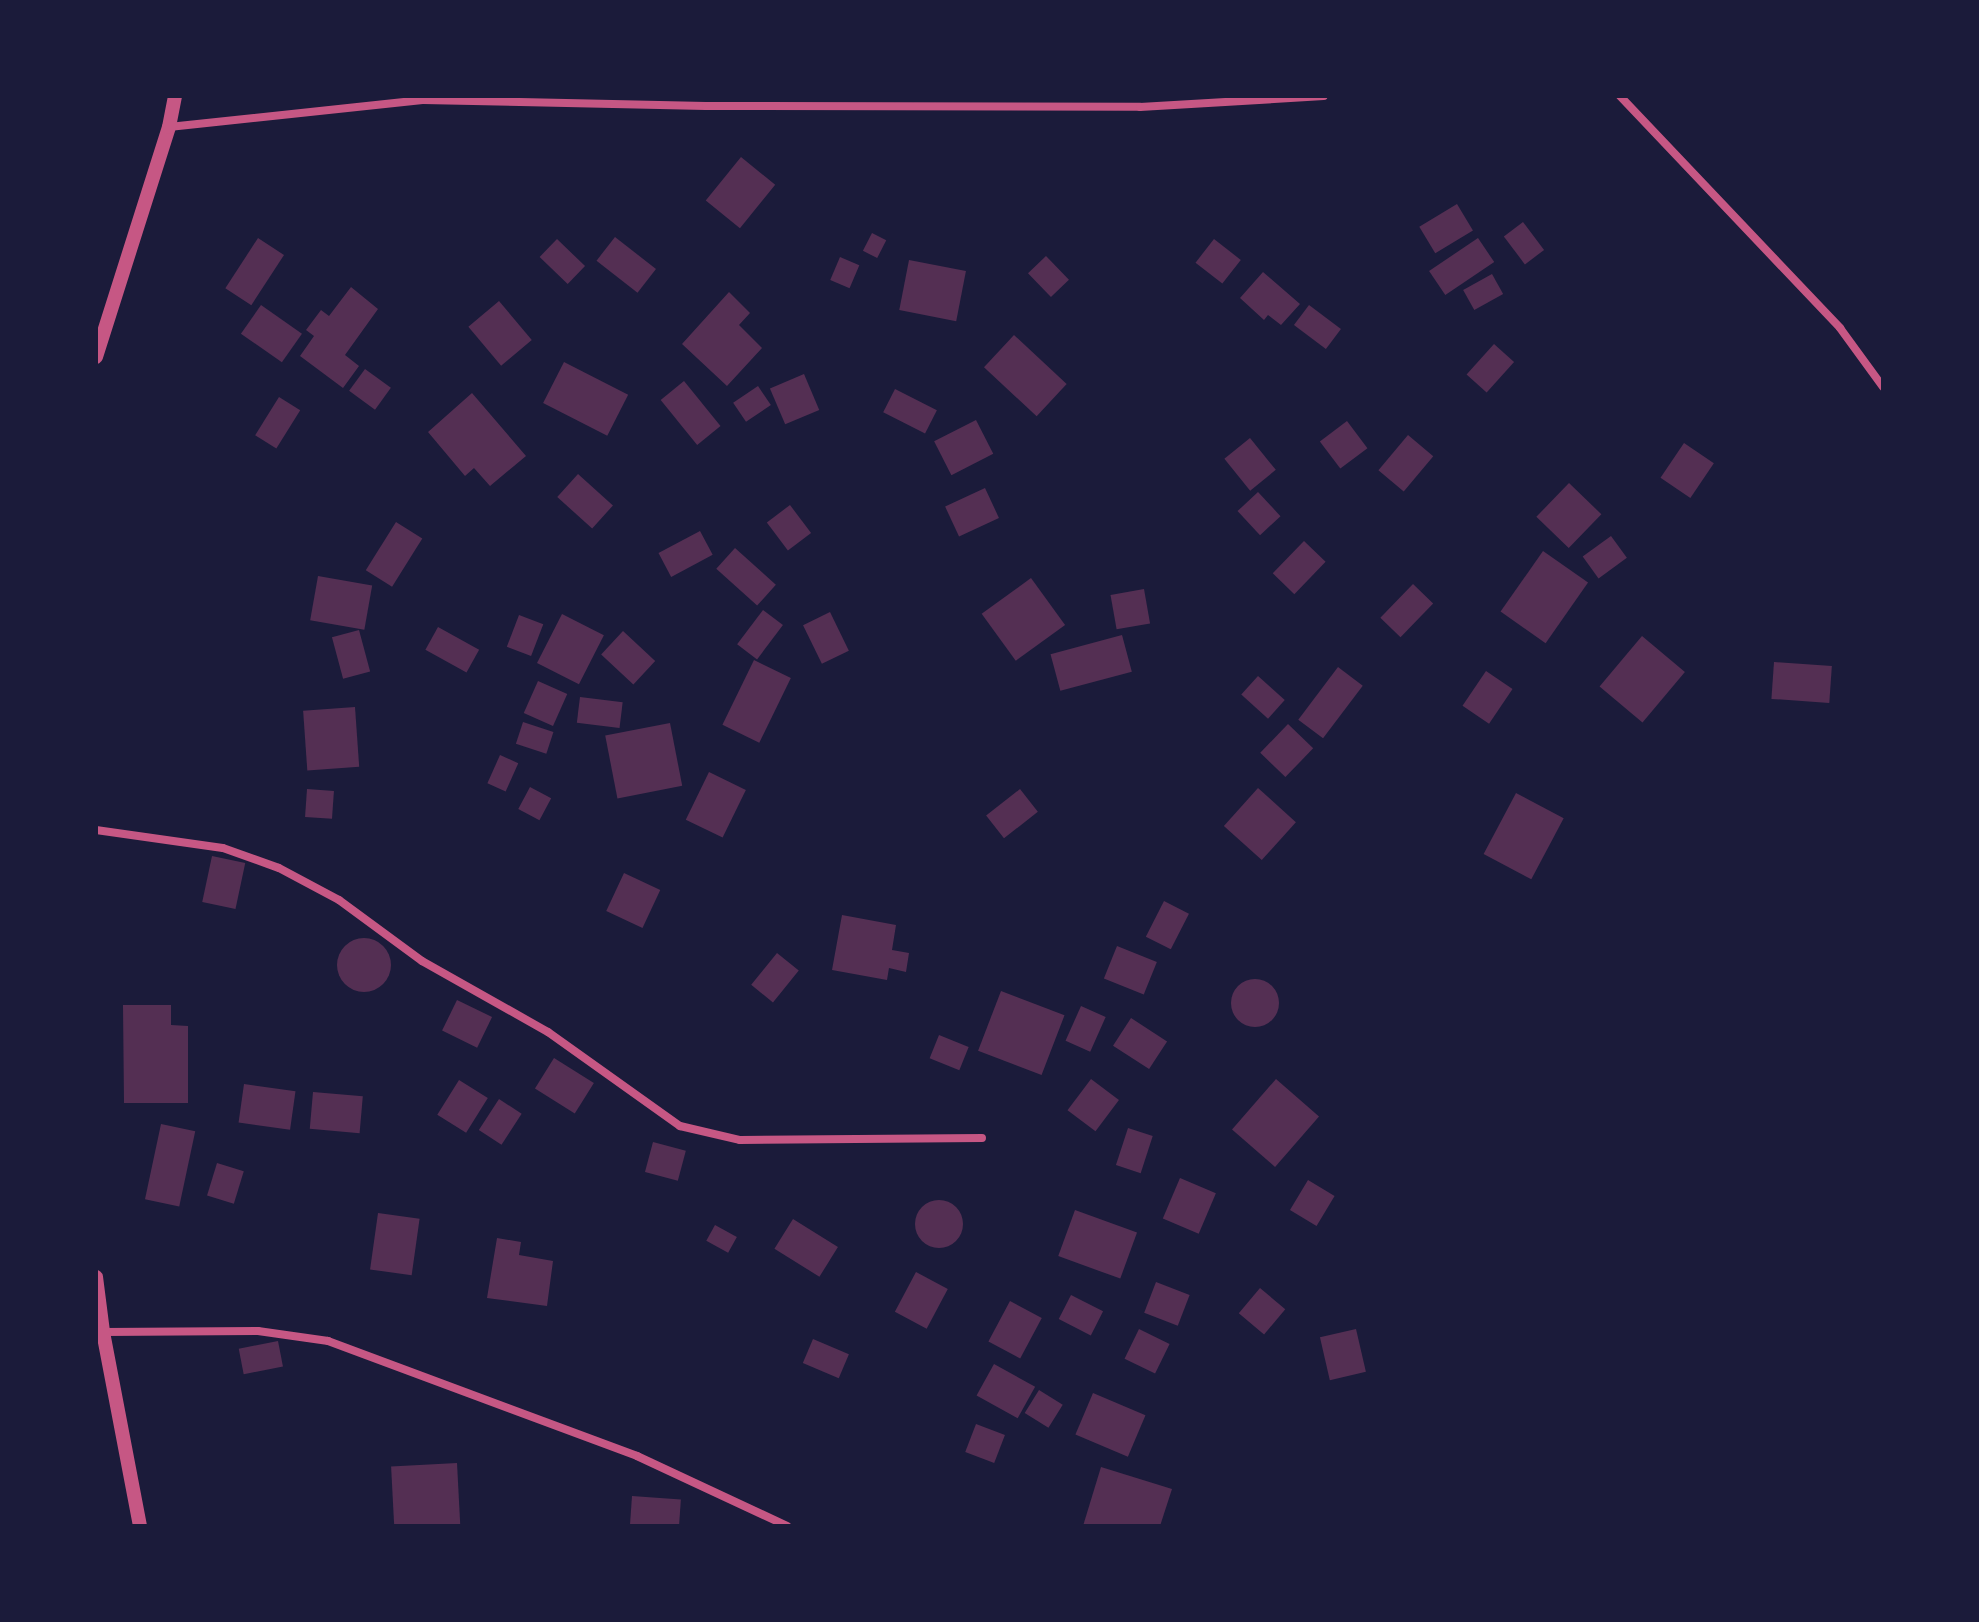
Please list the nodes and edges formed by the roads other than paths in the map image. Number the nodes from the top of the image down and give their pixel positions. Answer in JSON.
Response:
{"nodes":[{"id":1,"x":175,"y":96,"type":"edge"},
{"id":2,"x":1324,"y":96,"type":"edge"},
{"id":3,"x":1620,"y":96,"type":"edge"},
{"id":4,"x":169,"y":127,"type":"junction"},
{"id":5,"x":96,"y":357,"type":"edge"},
{"id":6,"x":1883,"y":387,"type":"edge"},
{"id":7,"x":96,"y":830,"type":"edge"},
{"id":8,"x":982,"y":1138,"type":"dead end"},
{"id":9,"x":96,"y":1277,"type":"edge"},
{"id":10,"x":103,"y":1332,"type":"junction"},
{"id":11,"x":140,"y":1526,"type":"edge"},
{"id":12,"x":787,"y":1526,"type":"edge"}],
"edges":[{"from":1,"to":4,"type":"street"},
{"from":2,"to":4,"type":"street"},
{"from":3,"to":6,"type":"street"},
{"from":4,"to":5,"type":"street"},
{"from":7,"to":8,"type":"street"},
{"from":9,"to":10,"type":"street"},
{"from":10,"to":11,"type":"street"},
{"from":10,"to":12,"type":"street"}]}
